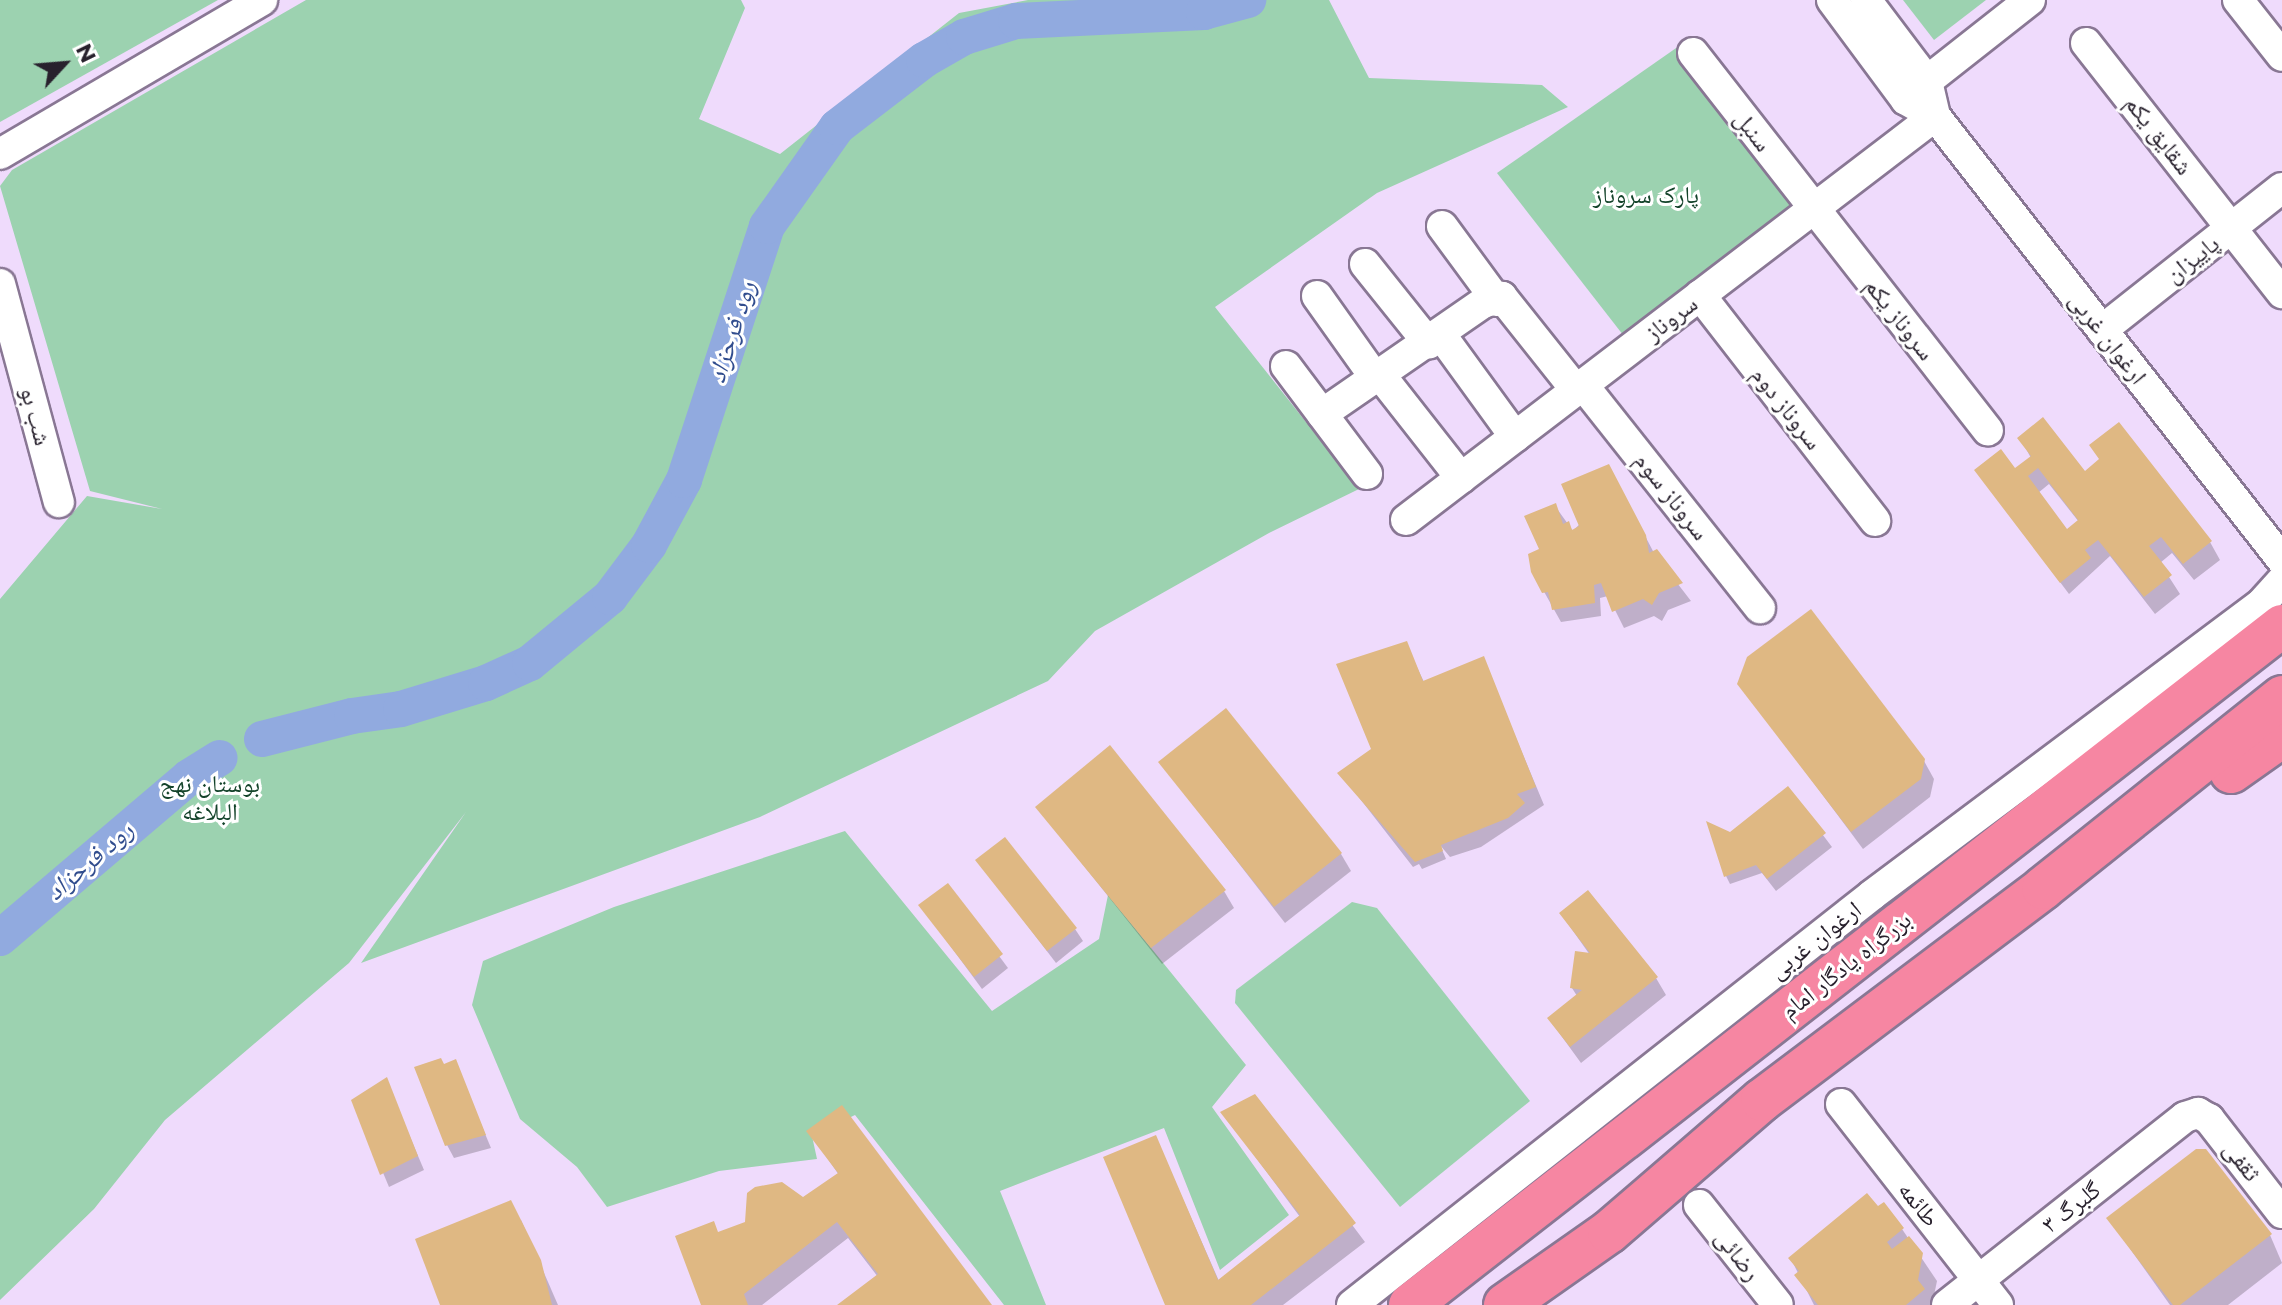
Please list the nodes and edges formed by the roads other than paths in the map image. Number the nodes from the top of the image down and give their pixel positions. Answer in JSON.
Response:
{"nodes":[{"id":1,"x":262,"y":0,"type":"edge"},
{"id":2,"x":1832,"y":0,"type":"edge"},
{"id":3,"x":1866,"y":0,"type":"edge"},
{"id":4,"x":2030,"y":0,"type":"edge"},
{"id":5,"x":2238,"y":0,"type":"edge"},
{"id":6,"x":2086,"y":43,"type":"dead end"},
{"id":7,"x":1693,"y":53,"type":"dead end"},
{"id":8,"x":2282,"y":56,"type":"edge"},
{"id":9,"x":1927,"y":81,"type":"junction"},
{"id":10,"x":1935,"y":116,"type":"junction"},
{"id":11,"x":0,"y":154,"type":"edge"},
{"id":12,"x":2282,"y":188,"type":"edge"},
{"id":13,"x":1813,"y":209,"type":"junction"},
{"id":14,"x":1442,"y":226,"type":"dead end"},
{"id":15,"x":2231,"y":228,"type":"junction"},
{"id":16,"x":1365,"y":264,"type":"dead end"},
{"id":17,"x":0,"y":284,"type":"edge"},
{"id":18,"x":2282,"y":293,"type":"edge"},
{"id":19,"x":1700,"y":295,"type":"junction"},
{"id":20,"x":1317,"y":296,"type":"dead end"},
{"id":21,"x":1497,"y":301,"type":"junction"},
{"id":22,"x":2102,"y":330,"type":"junction"},
{"id":23,"x":1435,"y":340,"type":"junction"},
{"id":24,"x":1286,"y":366,"type":"dead end"},
{"id":25,"x":1378,"y":378,"type":"junction"},
{"id":26,"x":1580,"y":387,"type":"junction"},
{"id":27,"x":1322,"y":414,"type":"junction"},
{"id":28,"x":1988,"y":430,"type":"dead end"},
{"id":29,"x":1515,"y":437,"type":"junction"},
{"id":30,"x":1367,"y":474,"type":"dead end"},
{"id":31,"x":1461,"y":478,"type":"junction"},
{"id":32,"x":59,"y":502,"type":"dead end"},
{"id":33,"x":1406,"y":520,"type":"dead end"},
{"id":34,"x":1875,"y":521,"type":"dead end"},
{"id":35,"x":2282,"y":560,"type":"edge"},
{"id":36,"x":2282,"y":581,"type":"edge"},
{"id":37,"x":1760,"y":608,"type":"dead end"},
{"id":38,"x":2282,"y":626,"type":"edge"},
{"id":39,"x":2282,"y":697,"type":"edge"},
{"id":40,"x":2282,"y":736,"type":"edge"},
{"id":41,"x":2043,"y":888,"type":"junction"},
{"id":42,"x":1841,"y":1104,"type":"dead end"},
{"id":43,"x":2198,"y":1113,"type":"joint"},
{"id":44,"x":1699,"y":1205,"type":"dead end"},
{"id":45,"x":2282,"y":1213,"type":"edge"},
{"id":46,"x":1609,"y":1232,"type":"junction"},
{"id":47,"x":1979,"y":1280,"type":"junction"},
{"id":48,"x":1352,"y":1305,"type":"edge"},
{"id":49,"x":1410,"y":1305,"type":"edge"},
{"id":50,"x":1505,"y":1305,"type":"edge"},
{"id":51,"x":1543,"y":1305,"type":"edge"},
{"id":52,"x":1778,"y":1305,"type":"edge"},
{"id":53,"x":1947,"y":1305,"type":"edge"},
{"id":54,"x":1998,"y":1305,"type":"edge"}],
"edges":[{"from":1,"to":11,"type":"street"},
{"from":2,"to":10,"type":"street","name":"ارغوان غربی"},
{"from":3,"to":9,"type":"street","name":"ارغوان غربی"},
{"from":4,"to":9,"type":"street"},
{"from":5,"to":8,"type":"street"},
{"from":6,"to":15,"type":"street","name":"شقایق یکم"},
{"from":7,"to":13,"type":"street","name":"سنبل"},
{"from":9,"to":10,"type":"street","name":"ارغوان غربی"},
{"from":10,"to":13,"type":"street","name":"سروناز"},
{"from":10,"to":22,"type":"street","name":"ارغوان غربی"},
{"from":12,"to":15,"type":"street","name":"پاییزان"},
{"from":13,"to":19,"type":"street","name":"سروناز"},
{"from":13,"to":28,"type":"street","name":"سروناز یکم"},
{"from":14,"to":21,"type":"street"},
{"from":15,"to":18,"type":"street","name":"شقایق یکم"},
{"from":15,"to":22,"type":"street","name":"پاییزان"},
{"from":16,"to":23,"type":"street"},
{"from":17,"to":32,"type":"street","name":"شب بو"},
{"from":19,"to":26,"type":"street","name":"سروناز"},
{"from":19,"to":34,"type":"street","name":"سروناز دوم"},
{"from":20,"to":25,"type":"street"},
{"from":21,"to":23,"type":"street"},
{"from":21,"to":26,"type":"street","name":"سروناز سوم"},
{"from":22,"to":35,"type":"street","name":"ارغوان غربی"},
{"from":23,"to":25,"type":"street"},
{"from":23,"to":29,"type":"street"},
{"from":24,"to":27,"type":"street"},
{"from":25,"to":27,"type":"street"},
{"from":25,"to":31,"type":"street"},
{"from":26,"to":29,"type":"street","name":"سروناز"},
{"from":26,"to":37,"type":"street","name":"سروناز سوم"},
{"from":27,"to":30,"type":"street"},
{"from":29,"to":31,"type":"street","name":"سروناز"},
{"from":31,"to":33,"type":"street","name":"سروناز"},
{"from":36,"to":48,"type":"street","name":"ارغوان غربی"},
{"from":38,"to":49,"type":"highway","name":"بزرگراه یادگار امام"},
{"from":39,"to":41,"type":"highway"},
{"from":40,"to":41,"type":"highway"},
{"from":41,"to":46,"type":"highway"},
{"from":42,"to":47,"type":"street","name":"طائمه"},
{"from":43,"to":45,"type":"street","name":"ثقفی"},
{"from":43,"to":47,"type":"street","name":"گلبرگ ۳"},
{"from":44,"to":52,"type":"street","name":"رضائی"},
{"from":46,"to":50,"type":"highway"},
{"from":46,"to":51,"type":"highway"},
{"from":47,"to":53,"type":"street","name":"گلبرگ ۳"},
{"from":47,"to":54,"type":"street","name":"طائمه"}]}
